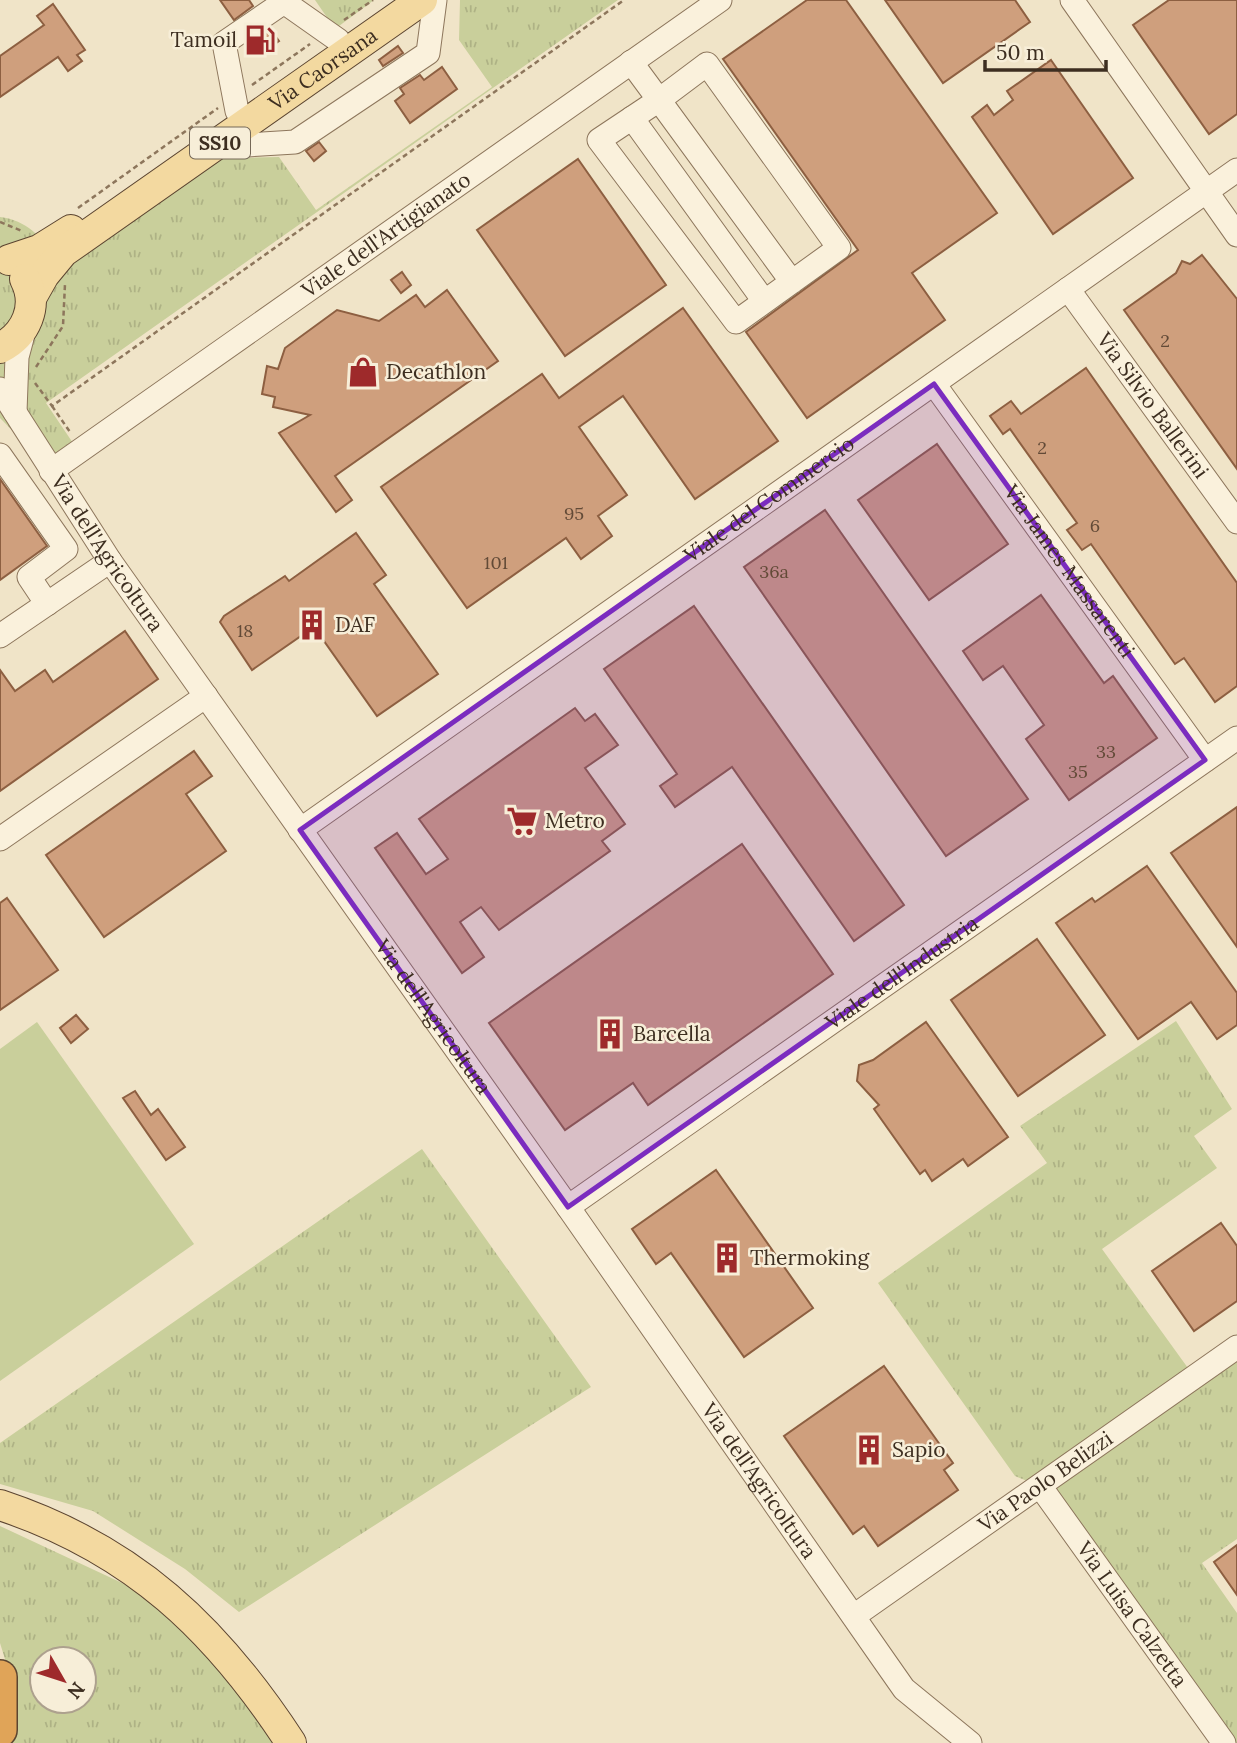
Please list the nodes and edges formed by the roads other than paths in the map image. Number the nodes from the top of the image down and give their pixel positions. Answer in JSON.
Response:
{"nodes":[{"id":1,"x":394,"y":0,"type":"edge"},
{"id":2,"x":422,"y":0,"type":"edge"},
{"id":3,"x":435,"y":0,"type":"edge"},
{"id":4,"x":720,"y":0,"type":"edge"},
{"id":5,"x":1072,"y":0,"type":"edge"},
{"id":6,"x":332,"y":36,"type":"junction"},
{"id":7,"x":631,"y":62,"type":"junction"},
{"id":8,"x":659,"y":100,"type":"junction"},
{"id":9,"x":236,"y":104,"type":"junction"},
{"id":10,"x":632,"y":118,"type":"junction"},
{"id":11,"x":214,"y":147,"type":"junction"},
{"id":12,"x":1237,"y":170,"type":"edge"},
{"id":13,"x":1206,"y":192,"type":"junction"},
{"id":14,"x":1237,"y":235,"type":"edge"},
{"id":15,"x":4,"y":258,"type":"edge"},
{"id":16,"x":792,"y":282,"type":"junction"},
{"id":17,"x":1068,"y":289,"type":"junction"},
{"id":18,"x":31,"y":298,"type":"junction"},
{"id":19,"x":764,"y":302,"type":"junction"},
{"id":20,"x":25,"y":327,"type":"junction"},
{"id":21,"x":0,"y":348,"type":"edge"},
{"id":22,"x":934,"y":384,"type":"junction"},
{"id":23,"x":0,"y":389,"type":"edge"},
{"id":24,"x":15,"y":415,"type":"junction"},
{"id":25,"x":0,"y":455,"type":"edge"},
{"id":26,"x":51,"y":471,"type":"junction"},
{"id":27,"x":1237,"y":522,"type":"edge"},
{"id":28,"x":110,"y":561,"type":"junction"},
{"id":29,"x":47,"y":604,"type":"junction"},
{"id":30,"x":0,"y":636,"type":"edge"},
{"id":31,"x":206,"y":696,"type":"junction"},
{"id":32,"x":1237,"y":738,"type":"edge"},
{"id":33,"x":1205,"y":760,"type":"junction"},
{"id":34,"x":300,"y":830,"type":"junction"},
{"id":35,"x":0,"y":839,"type":"edge"},
{"id":36,"x":568,"y":1207,"type":"junction"},
{"id":37,"x":1237,"y":1347,"type":"edge"},
{"id":38,"x":1040,"y":1486,"type":"junction"},
{"id":39,"x":0,"y":1506,"type":"edge"},
{"id":40,"x":854,"y":1616,"type":"junction"},
{"id":41,"x":0,"y":1677,"type":"edge"},
{"id":42,"x":0,"y":1730,"type":"edge"},
{"id":43,"x":291,"y":1743,"type":"edge"},
{"id":44,"x":970,"y":1743,"type":"edge"},
{"id":45,"x":1224,"y":1743,"type":"edge"}],
"edges":[{"from":1,"to":6,"type":"main road","name":"Via Caorsana","number":"SS10"},
{"from":2,"to":11,"type":"main road","name":"Via Caorsana","number":"SS10"},
{"from":3,"to":11,"type":"street"},
{"from":4,"to":7,"type":"street","name":"Viale dell'Artigianato"},
{"from":5,"to":13,"type":"street"},
{"from":6,"to":9,"type":"main road","name":"Via Caorsana","number":"SS10"},
{"from":6,"to":9,"type":"street"},
{"from":7,"to":8,"type":"street"},
{"from":7,"to":26,"type":"street","name":"Viale dell'Artigianato"},
{"from":8,"to":10,"type":"street"},
{"from":8,"to":16,"type":"street"},
{"from":8,"to":16,"type":"street"},
{"from":9,"to":15,"type":"main road","name":"Via Caorsana","number":"SS10"},
{"from":10,"to":19,"type":"street"},
{"from":10,"to":19,"type":"street"},
{"from":11,"to":18,"type":"main road","name":"Via Caorsana","number":"SS10"},
{"from":12,"to":13,"type":"street","name":"Viale del Commercio"},
{"from":13,"to":14,"type":"street"},
{"from":13,"to":17,"type":"street","name":"Viale del Commercio"},
{"from":15,"to":18,"type":"main road"},
{"from":16,"to":19,"type":"street"},
{"from":17,"to":22,"type":"street","name":"Viale del Commercio"},
{"from":17,"to":27,"type":"street","name":"Via Silvio Ballerini"},
{"from":18,"to":20,"type":"main road"},
{"from":20,"to":21,"type":"main road"},
{"from":20,"to":24,"type":"street"},
{"from":22,"to":33,"type":"street","name":"Via James Massarenti"},
{"from":22,"to":34,"type":"street","name":"Viale del Commercio"},
{"from":23,"to":24,"type":"street","name":"Via dell'Agricoltura"},
{"from":24,"to":26,"type":"street","name":"Via dell'Agricoltura"},
{"from":25,"to":29,"type":"street"},
{"from":26,"to":28,"type":"street","name":"Via dell'Agricoltura"},
{"from":28,"to":29,"type":"street"},
{"from":28,"to":31,"type":"street","name":"Via dell'Agricoltura"},
{"from":29,"to":30,"type":"street"},
{"from":31,"to":34,"type":"street","name":"Via dell'Agricoltura"},
{"from":31,"to":35,"type":"street"},
{"from":32,"to":33,"type":"street","name":"Viale dell'Industria"},
{"from":33,"to":36,"type":"street","name":"Viale dell'Industria"},
{"from":34,"to":36,"type":"street","name":"Via dell'Agricoltura"},
{"from":36,"to":40,"type":"street","name":"Via dell'Agricoltura"},
{"from":37,"to":38,"type":"street","name":"Via Paolo Belizzi"},
{"from":38,"to":40,"type":"street","name":"Via Paolo Belizzi"},
{"from":38,"to":45,"type":"street","name":"Via Luisa Calzetta"},
{"from":39,"to":43,"type":"main road"},
{"from":40,"to":44,"type":"street","name":"Via dell'Agricoltura"},
{"from":41,"to":42,"type":"highway"}]}
